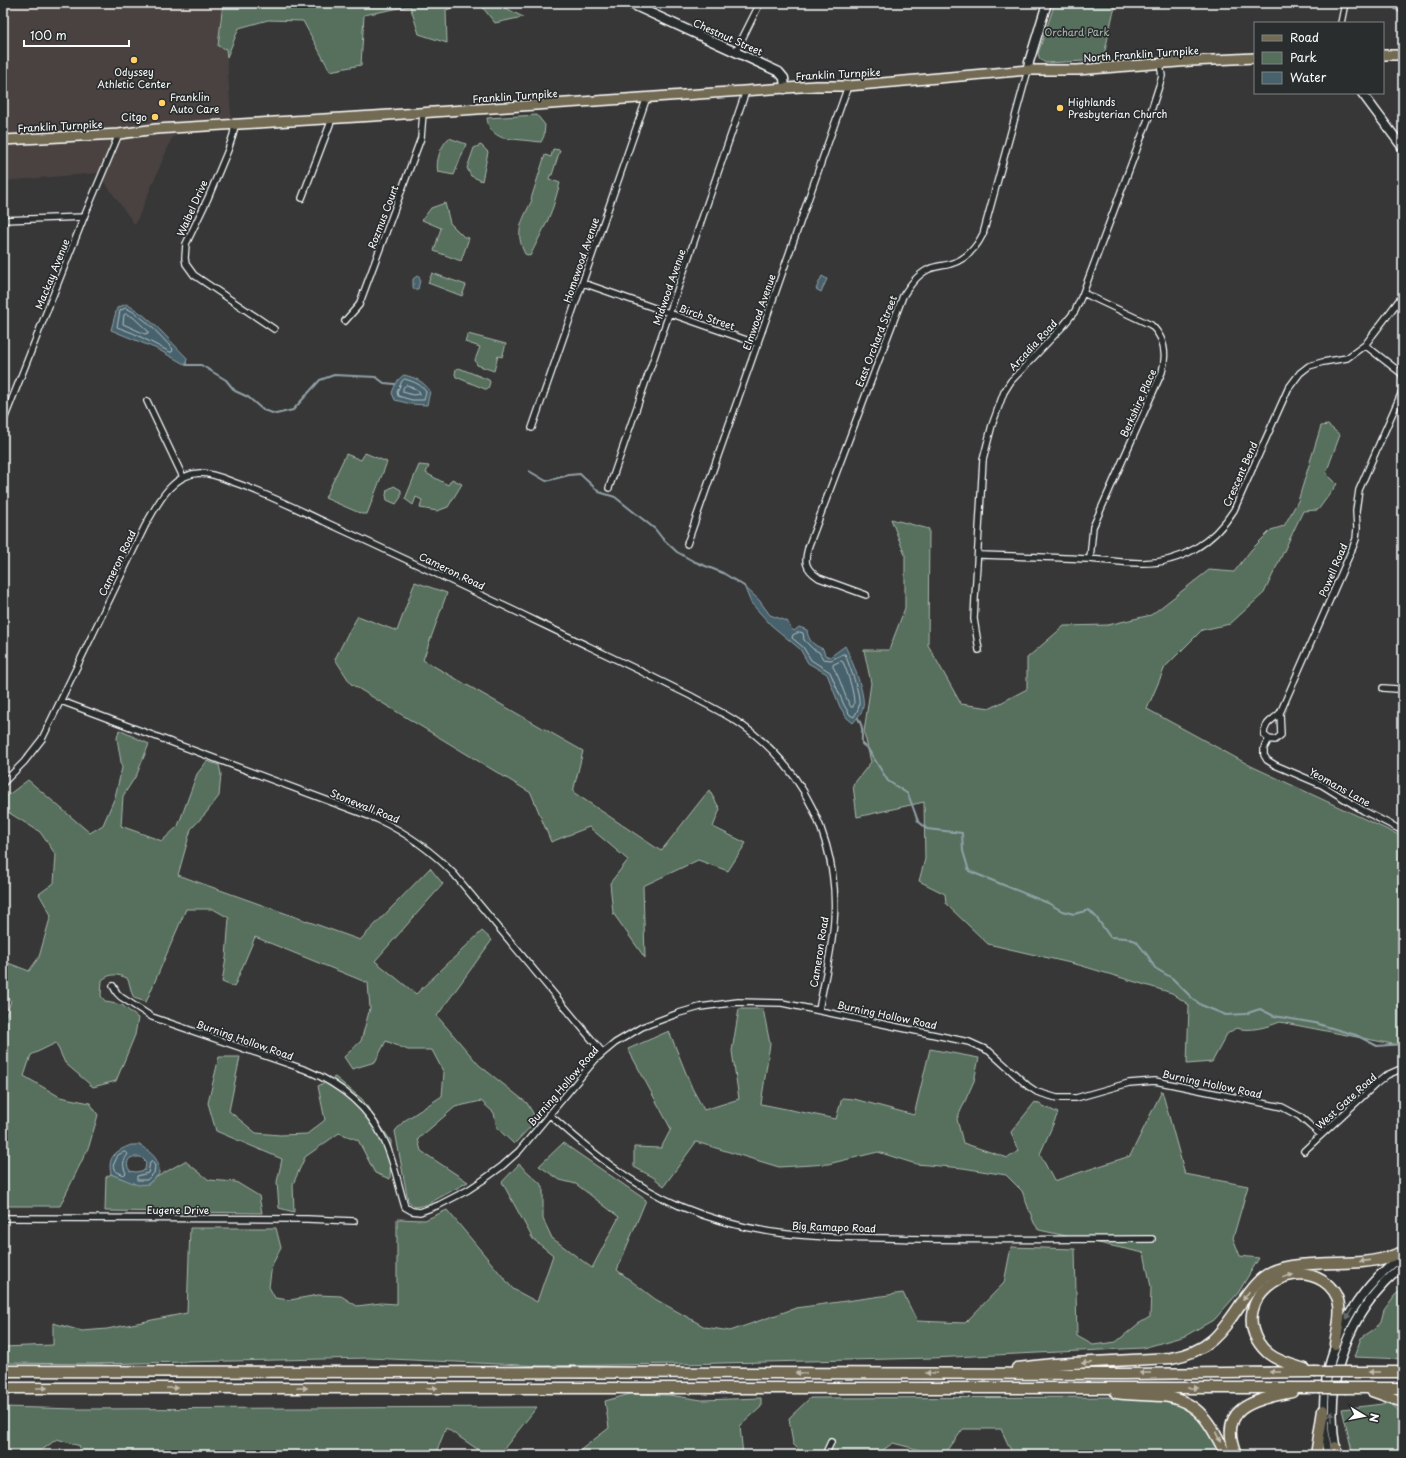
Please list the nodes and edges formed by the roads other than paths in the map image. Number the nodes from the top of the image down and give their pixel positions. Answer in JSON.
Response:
{"nodes":[{"id":1,"x":629,"y":3,"type":"edge"},
{"id":2,"x":760,"y":3,"type":"edge"},
{"id":3,"x":1047,"y":3,"type":"edge"},
{"id":4,"x":1346,"y":3,"type":"edge"},
{"id":5,"x":1341,"y":22,"type":"edge"},
{"id":6,"x":736,"y":51,"type":"junction"},
{"id":7,"x":1384,"y":55,"type":"edge"},
{"id":8,"x":1403,"y":55,"type":"edge"},
{"id":9,"x":1254,"y":58,"type":"edge"},
{"id":10,"x":1160,"y":64,"type":"junction"},
{"id":11,"x":1028,"y":70,"type":"junction"},
{"id":12,"x":848,"y":86,"type":"junction"},
{"id":13,"x":785,"y":89,"type":"junction"},
{"id":14,"x":746,"y":91,"type":"junction"},
{"id":15,"x":1363,"y":94,"type":"edge"},
{"id":16,"x":648,"y":98,"type":"junction"},
{"id":17,"x":423,"y":113,"type":"junction"},
{"id":18,"x":332,"y":119,"type":"junction"},
{"id":19,"x":235,"y":125,"type":"junction"},
{"id":20,"x":119,"y":134,"type":"junction"},
{"id":21,"x":3,"y":140,"type":"edge"},
{"id":22,"x":1403,"y":148,"type":"edge"},
{"id":23,"x":302,"y":198,"type":"dead end"},
{"id":24,"x":84,"y":217,"type":"junction"},
{"id":25,"x":3,"y":220,"type":"edge"},
{"id":26,"x":583,"y":283,"type":"junction"},
{"id":27,"x":1083,"y":293,"type":"junction"},
{"id":28,"x":1403,"y":295,"type":"edge"},
{"id":29,"x":670,"y":313,"type":"junction"},
{"id":30,"x":345,"y":321,"type":"dead end"},
{"id":31,"x":274,"y":329,"type":"dead end"},
{"id":32,"x":758,"y":344,"type":"junction"},
{"id":33,"x":1365,"y":345,"type":"junction"},
{"id":34,"x":1403,"y":377,"type":"edge"},
{"id":35,"x":1403,"y":386,"type":"edge"},
{"id":36,"x":147,"y":401,"type":"dead end"},
{"id":37,"x":3,"y":422,"type":"edge"},
{"id":38,"x":532,"y":428,"type":"dead end"},
{"id":39,"x":183,"y":477,"type":"junction"},
{"id":40,"x":609,"y":488,"type":"dead end"},
{"id":41,"x":687,"y":544,"type":"dead end"},
{"id":42,"x":978,"y":555,"type":"junction"},
{"id":43,"x":1090,"y":559,"type":"junction"},
{"id":44,"x":866,"y":595,"type":"dead end"},
{"id":45,"x":979,"y":650,"type":"dead end"},
{"id":46,"x":1383,"y":688,"type":"dead end"},
{"id":47,"x":1403,"y":691,"type":"edge"},
{"id":48,"x":62,"y":701,"type":"junction"},
{"id":49,"x":1280,"y":713,"type":"junction"},
{"id":50,"x":1269,"y":739,"type":"junction"},
{"id":51,"x":3,"y":782,"type":"edge"},
{"id":52,"x":1403,"y":831,"type":"edge"},
{"id":53,"x":113,"y":986,"type":"dead end"},
{"id":54,"x":819,"y":1010,"type":"junction"},
{"id":55,"x":603,"y":1053,"type":"junction"},
{"id":56,"x":1403,"y":1068,"type":"edge"},
{"id":57,"x":549,"y":1114,"type":"junction"},
{"id":58,"x":1321,"y":1135,"type":"junction"},
{"id":59,"x":1304,"y":1151,"type":"dead end"},
{"id":60,"x":3,"y":1218,"type":"edge"},
{"id":61,"x":354,"y":1221,"type":"dead end"},
{"id":62,"x":1152,"y":1239,"type":"dead end"},
{"id":63,"x":1403,"y":1253,"type":"edge"},
{"id":64,"x":1403,"y":1266,"type":"edge"},
{"id":65,"x":1335,"y":1344,"type":"junction"},
{"id":66,"x":3,"y":1371,"type":"edge"},
{"id":67,"x":1314,"y":1372,"type":"junction"},
{"id":68,"x":1402,"y":1372,"type":"edge"},
{"id":69,"x":953,"y":1373,"type":"junction"},
{"id":70,"x":3,"y":1388,"type":"edge"},
{"id":71,"x":1084,"y":1388,"type":"junction"},
{"id":72,"x":1312,"y":1388,"type":"junction"},
{"id":73,"x":1362,"y":1388,"type":"junction"},
{"id":74,"x":1403,"y":1388,"type":"edge"},
{"id":75,"x":1403,"y":1402,"type":"edge"},
{"id":76,"x":1323,"y":1410,"type":"junction"},
{"id":77,"x":831,"y":1442,"type":"dead end"},
{"id":78,"x":1337,"y":1452,"type":"edge"},
{"id":79,"x":825,"y":1455,"type":"edge"},
{"id":80,"x":1226,"y":1455,"type":"edge"},
{"id":81,"x":1236,"y":1455,"type":"edge"},
{"id":82,"x":1316,"y":1455,"type":"edge"},
{"id":83,"x":1328,"y":1455,"type":"edge"}],
"edges":[{"from":1,"to":6,"type":"main road","name":"Chestnut Street"},
{"from":2,"to":6,"type":"street"},
{"from":3,"to":11,"type":"main road"},
{"from":4,"to":5,"type":"street"},
{"from":6,"to":13,"type":"main road","name":"Chestnut Street"},
{"from":7,"to":8,"type":"main road"},
{"from":9,"to":10,"type":"main road","name":"North Franklin Turnpike"},
{"from":10,"to":11,"type":"main road","name":"North Franklin Turnpike"},
{"from":10,"to":27,"type":"street","name":"Arcadia Road"},
{"from":11,"to":12,"type":"main road","name":"Franklin Turnpike"},
{"from":11,"to":44,"type":"street","name":"East Orchard Street"},
{"from":12,"to":13,"type":"main road","name":"Franklin Turnpike"},
{"from":12,"to":32,"type":"street","name":"Elmwood Avenue"},
{"from":13,"to":14,"type":"main road","name":"Franklin Turnpike"},
{"from":14,"to":16,"type":"main road","name":"Franklin Turnpike"},
{"from":14,"to":29,"type":"street","name":"Midwood Avenue"},
{"from":15,"to":22,"type":"main road"},
{"from":16,"to":17,"type":"main road","name":"Franklin Turnpike"},
{"from":16,"to":26,"type":"street","name":"Homewood Avenue"},
{"from":17,"to":18,"type":"main road","name":"Franklin Turnpike"},
{"from":17,"to":30,"type":"street","name":"Rozmus Court"},
{"from":18,"to":19,"type":"main road","name":"Franklin Turnpike"},
{"from":18,"to":23,"type":"street"},
{"from":19,"to":20,"type":"main road","name":"Franklin Turnpike"},
{"from":19,"to":31,"type":"street","name":"Waibel Drive"},
{"from":20,"to":21,"type":"main road","name":"Franklin Turnpike"},
{"from":20,"to":24,"type":"street","name":"Mackay Avenue"},
{"from":24,"to":25,"type":"street"},
{"from":24,"to":37,"type":"street","name":"Mackay Avenue"},
{"from":26,"to":29,"type":"street","name":"Birch Street"},
{"from":26,"to":38,"type":"street","name":"Homewood Avenue"},
{"from":27,"to":42,"type":"street","name":"Arcadia Road"},
{"from":27,"to":43,"type":"street","name":"Berkshire Place"},
{"from":28,"to":33,"type":"street"},
{"from":29,"to":32,"type":"street","name":"Birch Street"},
{"from":29,"to":40,"type":"street","name":"Midwood Avenue"},
{"from":32,"to":41,"type":"street","name":"Elmwood Avenue"},
{"from":33,"to":34,"type":"street"},
{"from":33,"to":43,"type":"street","name":"Crescent Bend"},
{"from":35,"to":49,"type":"street","name":"Powell Road"},
{"from":36,"to":39,"type":"street"},
{"from":39,"to":48,"type":"street","name":"Cameron Road"},
{"from":39,"to":54,"type":"street","name":"Cameron Road"},
{"from":42,"to":43,"type":"street","name":"Crescent Bend"},
{"from":42,"to":45,"type":"street","name":"Arcadia Road"},
{"from":46,"to":47,"type":"street"},
{"from":48,"to":51,"type":"street","name":"Cameron Road"},
{"from":48,"to":55,"type":"street","name":"Stonewall Road"},
{"from":49,"to":50,"type":"street","name":"Powell Road"},
{"from":49,"to":50,"type":"street","name":"Powell Road"},
{"from":50,"to":52,"type":"street","name":"Yeomans Lane"},
{"from":53,"to":57,"type":"street","name":"Burning Hollow Road"},
{"from":54,"to":55,"type":"street","name":"Burning Hollow Road"},
{"from":54,"to":58,"type":"street","name":"Burning Hollow Road"},
{"from":55,"to":57,"type":"street","name":"Burning Hollow Road"},
{"from":56,"to":58,"type":"street","name":"West Gate Road"},
{"from":57,"to":62,"type":"street","name":"Big Ramapo Road"},
{"from":58,"to":59,"type":"street","name":"West Gate Road"},
{"from":60,"to":61,"type":"street","name":"Eugene Drive"},
{"from":63,"to":65,"type":"main road","one_way":true},
{"from":63,"to":69,"type":"highway","one_way":true},
{"from":78,"to":64,"type":"main road","one_way":true},
{"from":67,"to":65,"type":"highway","one_way":true},
{"from":65,"to":76,"type":"main road"},
{"from":69,"to":66,"type":"highway","one_way":true},
{"from":68,"to":67,"type":"highway","one_way":true,"bridge":true},
{"from":67,"to":69,"type":"highway","one_way":true},
{"from":70,"to":71,"type":"highway","one_way":true},
{"from":71,"to":72,"type":"highway","one_way":true},
{"from":71,"to":80,"type":"highway","one_way":true},
{"from":72,"to":73,"type":"highway","bridge":true},
{"from":72,"to":81,"type":"highway"},
{"from":73,"to":74,"type":"highway"},
{"from":73,"to":75,"type":"highway"},
{"from":76,"to":82,"type":"highway"},
{"from":76,"to":83,"type":"main road"},
{"from":77,"to":79,"type":"street"}]}
